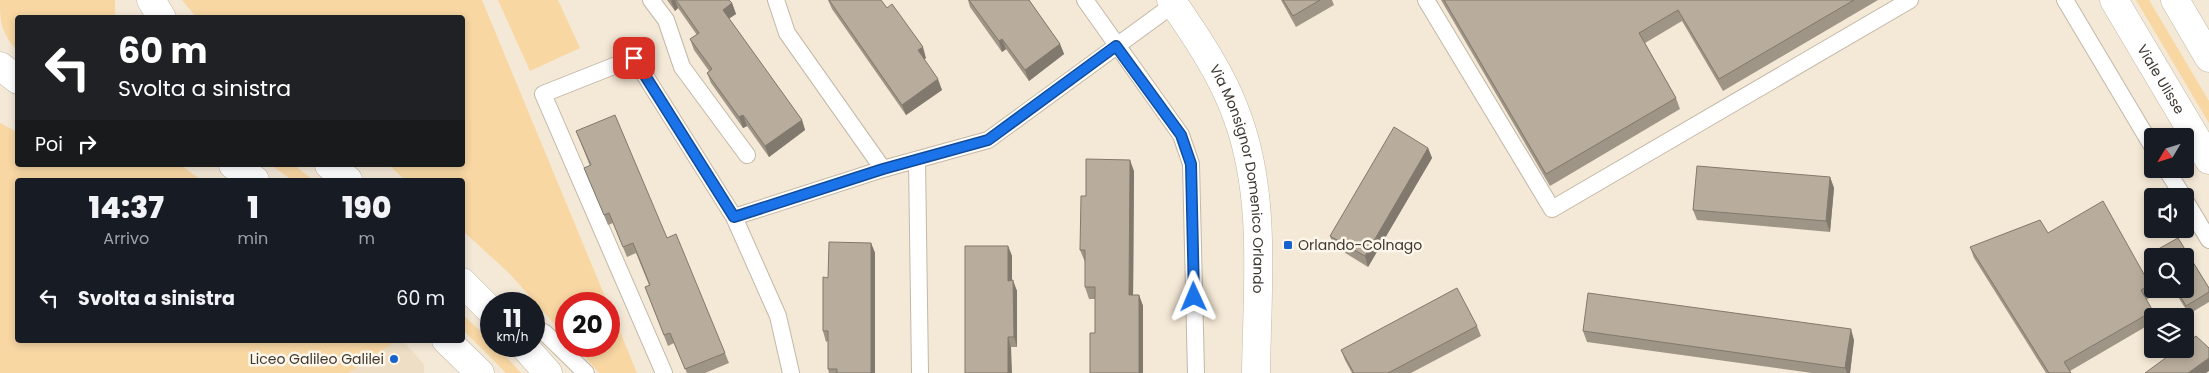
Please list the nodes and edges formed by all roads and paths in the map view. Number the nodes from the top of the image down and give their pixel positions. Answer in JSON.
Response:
{"nodes":[{"id":1,"x":146,"y":0,"type":"edge"},
{"id":2,"x":151,"y":0,"type":"edge"},
{"id":3,"x":651,"y":0,"type":"edge"},
{"id":4,"x":776,"y":0,"type":"edge"},
{"id":5,"x":1085,"y":0,"type":"edge"},
{"id":6,"x":1426,"y":0,"type":"edge"},
{"id":7,"x":1910,"y":0,"type":"edge"},
{"id":8,"x":2065,"y":0,"type":"edge"},
{"id":9,"x":2114,"y":0,"type":"edge"},
{"id":10,"x":2175,"y":0,"type":"edge"},
{"id":11,"x":1173,"y":2,"type":"edge"},
{"id":12,"x":146,"y":15,"type":"edge"},
{"id":13,"x":160,"y":15,"type":"edge"},
{"id":14,"x":1116,"y":46,"type":"junction"},
{"id":15,"x":2209,"y":58,"type":"edge"},
{"id":16,"x":2144,"y":133,"type":"edge"},
{"id":17,"x":747,"y":155,"type":"dead end"},
{"id":18,"x":917,"y":160,"type":"junction"},
{"id":19,"x":2209,"y":160,"type":"edge"},
{"id":20,"x":236,"y":167,"type":"edge"},
{"id":21,"x":332,"y":167,"type":"edge"},
{"id":22,"x":883,"y":169,"type":"junction"},
{"id":23,"x":251,"y":178,"type":"edge"},
{"id":24,"x":346,"y":178,"type":"edge"},
{"id":25,"x":2194,"y":215,"type":"edge"},
{"id":26,"x":734,"y":217,"type":"junction"},
{"id":27,"x":2209,"y":240,"type":"edge"},
{"id":28,"x":545,"y":334,"type":"edge"},
{"id":29,"x":449,"y":343,"type":"edge"},
{"id":30,"x":534,"y":357,"type":"edge"},
{"id":31,"x":480,"y":373,"type":"edge"},
{"id":32,"x":548,"y":373,"type":"edge"},
{"id":33,"x":586,"y":373,"type":"edge"},
{"id":34,"x":664,"y":373,"type":"edge"},
{"id":35,"x":791,"y":373,"type":"edge"},
{"id":36,"x":920,"y":373,"type":"edge"},
{"id":37,"x":1196,"y":373,"type":"edge"},
{"id":38,"x":1256,"y":373,"type":"edge"}],
"edges":[{"from":1,"to":12,"type":"main road"},
{"from":2,"to":13,"type":"main road"},
{"from":3,"to":17,"type":"lane"},
{"from":4,"to":22,"type":"lane"},
{"from":5,"to":14,"type":"lane"},
{"from":6,"to":7,"type":"lane"},
{"from":8,"to":16,"type":"lane"},
{"from":9,"to":19,"type":"main road","name":"Viale Ulisse"},
{"from":10,"to":15,"type":"main road"},
{"from":11,"to":14,"type":"lane"},
{"from":11,"to":38,"type":"main road","name":"Via Monsignor Domenico Orlando"},
{"from":14,"to":18,"type":"lane"},
{"from":14,"to":37,"type":"lane"},
{"from":18,"to":22,"type":"lane"},
{"from":18,"to":36,"type":"lane"},
{"from":20,"to":23,"type":"main road"},
{"from":21,"to":24,"type":"main road"},
{"from":22,"to":26,"type":"lane"},
{"from":25,"to":27,"type":"lane"},
{"from":26,"to":34,"type":"lane"},
{"from":26,"to":35,"type":"lane"},
{"from":28,"to":33,"type":"lane"},
{"from":29,"to":31,"type":"main road"},
{"from":30,"to":32,"type":"main road"}]}
